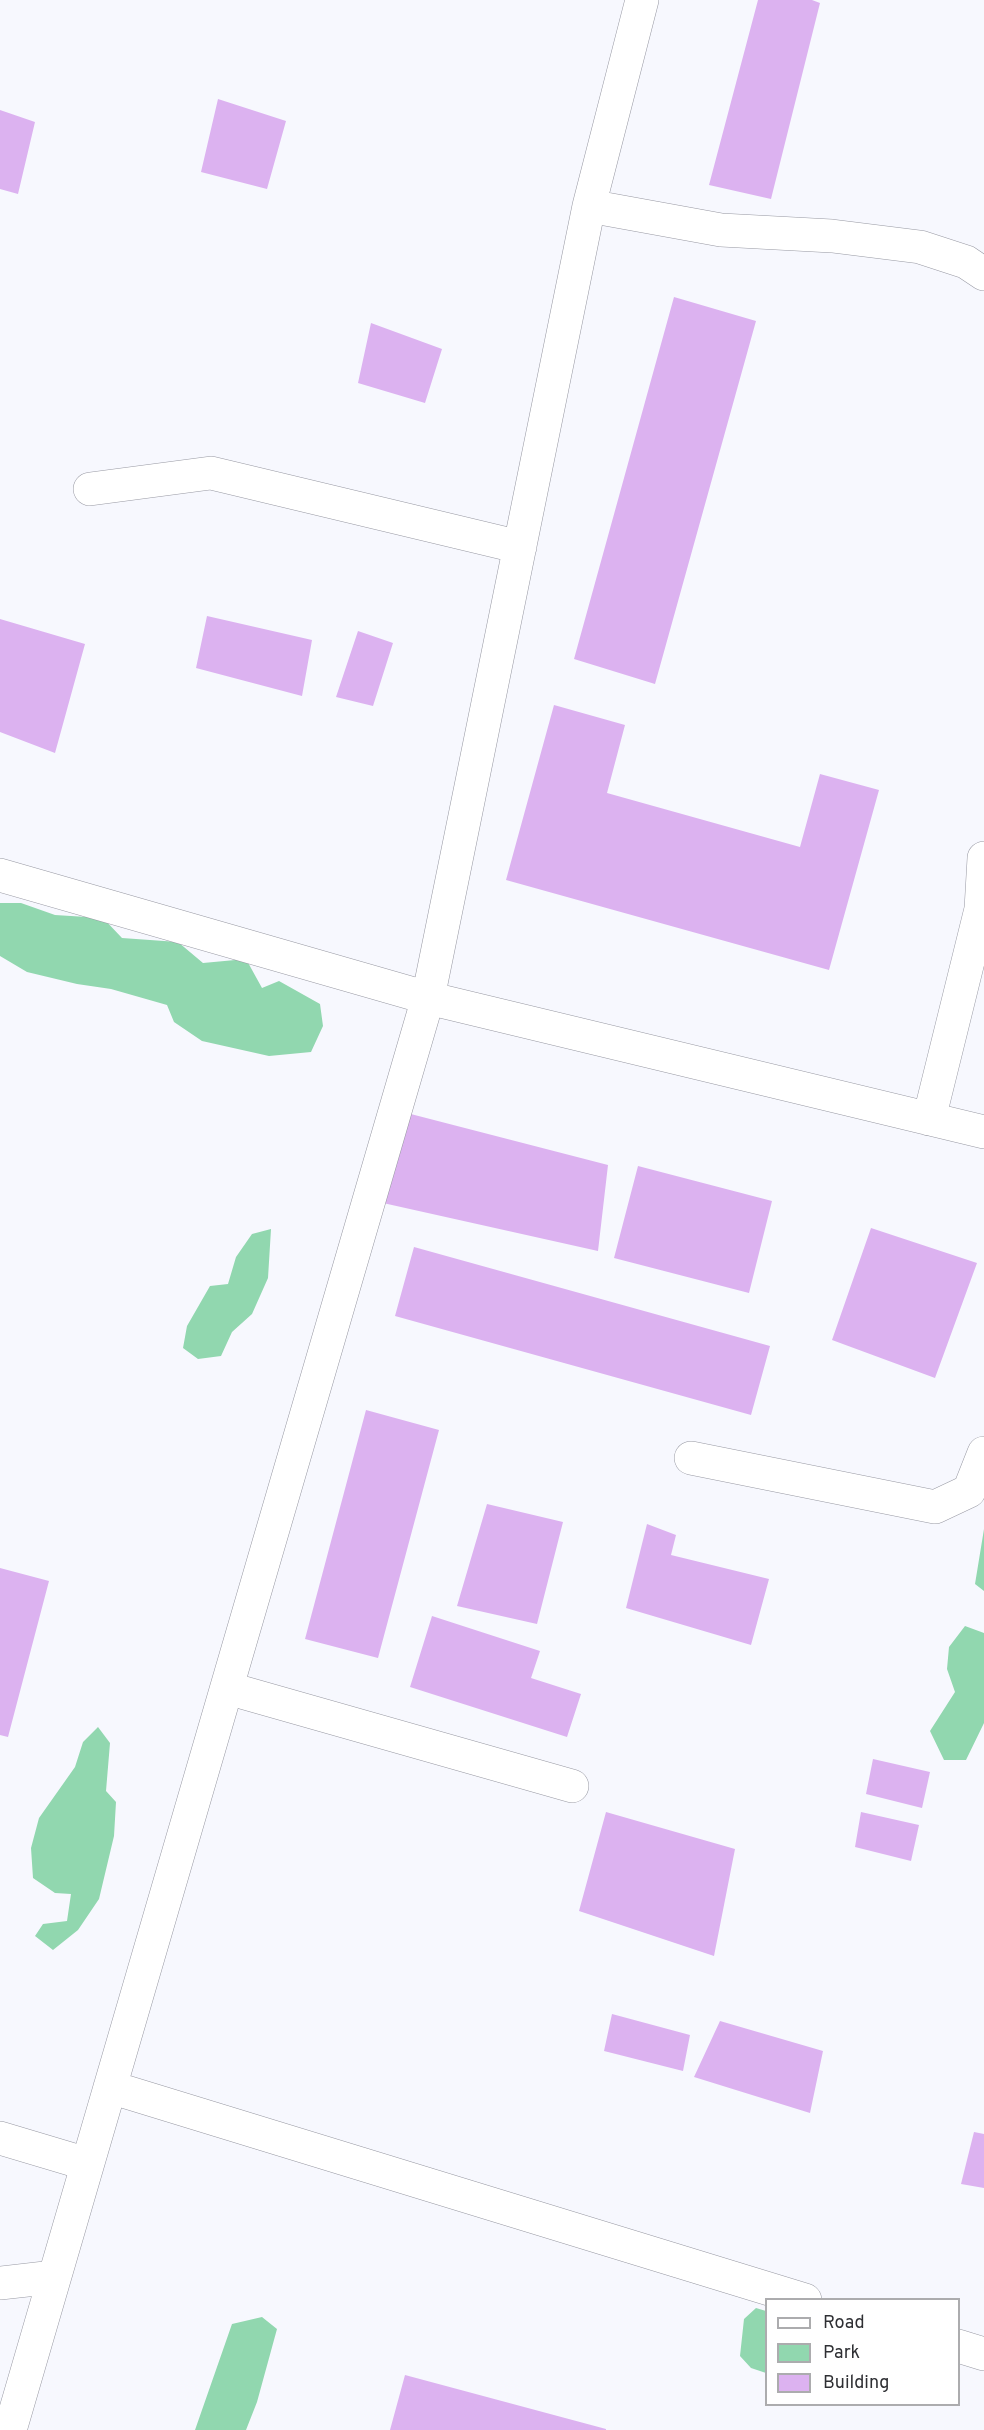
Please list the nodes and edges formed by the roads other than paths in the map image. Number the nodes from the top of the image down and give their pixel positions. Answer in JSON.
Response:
{"nodes":[{"id":1,"x":642,"y":0,"type":"edge"},
{"id":2,"x":589,"y":207,"type":"junction"},
{"id":3,"x":984,"y":274,"type":"edge"},
{"id":4,"x":90,"y":489,"type":"dead end"},
{"id":5,"x":520,"y":547,"type":"junction"},
{"id":6,"x":984,"y":858,"type":"edge"},
{"id":7,"x":0,"y":874,"type":"edge"},
{"id":8,"x":428,"y":998,"type":"junction"},
{"id":9,"x":929,"y":1119,"type":"junction"},
{"id":10,"x":984,"y":1132,"type":"edge"},
{"id":11,"x":984,"y":1453,"type":"edge"},
{"id":12,"x":691,"y":1458,"type":"dead end"},
{"id":13,"x":227,"y":1688,"type":"junction"},
{"id":14,"x":572,"y":1786,"type":"dead end"},
{"id":15,"x":110,"y":2088,"type":"junction"},
{"id":16,"x":0,"y":2138,"type":"edge"},
{"id":17,"x":87,"y":2164,"type":"junction"},
{"id":18,"x":54,"y":2277,"type":"junction"},
{"id":19,"x":0,"y":2283,"type":"edge"},
{"id":20,"x":798,"y":2298,"type":"edge"},
{"id":21,"x":960,"y":2347,"type":"edge"},
{"id":22,"x":984,"y":2354,"type":"edge"},
{"id":23,"x":10,"y":2430,"type":"edge"}],
"edges":[{"from":1,"to":2,"type":"street"},
{"from":2,"to":3,"type":"street"},
{"from":2,"to":5,"type":"street"},
{"from":4,"to":5,"type":"street"},
{"from":5,"to":8,"type":"street"},
{"from":6,"to":9,"type":"street"},
{"from":7,"to":8,"type":"street"},
{"from":8,"to":9,"type":"street"},
{"from":8,"to":13,"type":"street"},
{"from":9,"to":10,"type":"street"},
{"from":11,"to":12,"type":"street"},
{"from":13,"to":14,"type":"street"},
{"from":13,"to":15,"type":"street"},
{"from":15,"to":17,"type":"street"},
{"from":15,"to":20,"type":"street"},
{"from":16,"to":17,"type":"street"},
{"from":17,"to":18,"type":"street"},
{"from":18,"to":19,"type":"street"},
{"from":18,"to":23,"type":"street"},
{"from":21,"to":22,"type":"street"}]}
